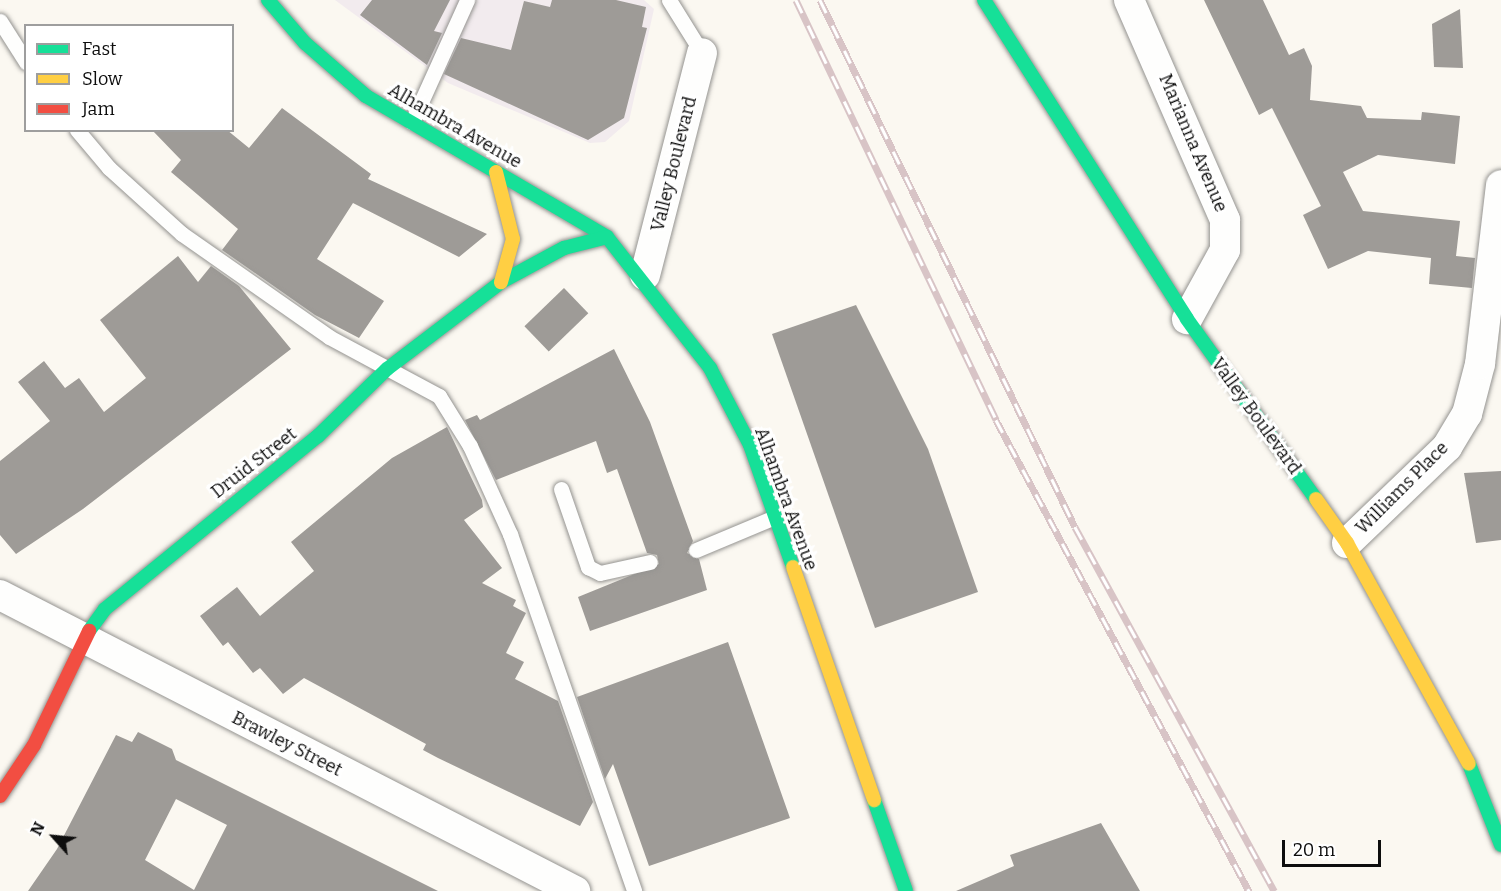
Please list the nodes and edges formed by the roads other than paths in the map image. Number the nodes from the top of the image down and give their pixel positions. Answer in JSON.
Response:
{"nodes":[{"id":1,"x":268,"y":0,"type":"edge"},
{"id":2,"x":467,"y":0,"type":"edge"},
{"id":3,"x":669,"y":0,"type":"edge"},
{"id":4,"x":984,"y":0,"type":"edge"},
{"id":5,"x":1129,"y":0,"type":"edge"},
{"id":6,"x":0,"y":21,"type":"edge"},
{"id":7,"x":702,"y":52,"type":"joint"},
{"id":8,"x":24,"y":59,"type":"edge"},
{"id":9,"x":412,"y":122,"type":"junction"},
{"id":10,"x":79,"y":132,"type":"edge"},
{"id":11,"x":496,"y":172,"type":"junction"},
{"id":12,"x":1501,"y":185,"type":"edge"},
{"id":13,"x":607,"y":237,"type":"junction"},
{"id":14,"x":645,"y":275,"type":"junction"},
{"id":15,"x":501,"y":282,"type":"junction"},
{"id":16,"x":1187,"y":319,"type":"junction"},
{"id":17,"x":387,"y":369,"type":"junction"},
{"id":18,"x":561,"y":489,"type":"dead end"},
{"id":19,"x":775,"y":517,"type":"junction"},
{"id":20,"x":1347,"y":543,"type":"junction"},
{"id":21,"x":696,"y":550,"type":"dead end"},
{"id":22,"x":650,"y":562,"type":"dead end"},
{"id":23,"x":0,"y":595,"type":"edge"},
{"id":24,"x":82,"y":640,"type":"junction"},
{"id":25,"x":0,"y":796,"type":"edge"},
{"id":26,"x":1501,"y":845,"type":"edge"},
{"id":27,"x":575,"y":891,"type":"edge"},
{"id":28,"x":634,"y":891,"type":"edge"},
{"id":29,"x":906,"y":891,"type":"edge"}],
"edges":[{"from":1,"to":9,"type":"main road","name":"Alhambra Avenue"},
{"from":2,"to":9,"type":"lane"},
{"from":3,"to":7,"type":"lane"},
{"from":4,"to":16,"type":"main road","name":"Valley Boulevard"},
{"from":5,"to":16,"type":"street","name":"Marianna Avenue"},
{"from":6,"to":8,"type":"lane"},
{"from":7,"to":14,"type":"street","name":"Valley Boulevard"},
{"from":9,"to":11,"type":"main road","name":"Alhambra Avenue"},
{"from":10,"to":17,"type":"lane"},
{"from":11,"to":13,"type":"main road","name":"Alhambra Avenue"},
{"from":11,"to":15,"type":"main road"},
{"from":12,"to":20,"type":"street","name":"Williams Place"},
{"from":13,"to":14,"type":"main road","name":"Alhambra Avenue"},
{"from":13,"to":15,"type":"main road","name":"Druid Street"},
{"from":14,"to":19,"type":"main road","name":"Alhambra Avenue"},
{"from":15,"to":17,"type":"main road","name":"Druid Street"},
{"from":16,"to":20,"type":"main road","name":"Valley Boulevard"},
{"from":17,"to":24,"type":"main road","name":"Druid Street"},
{"from":17,"to":28,"type":"lane"},
{"from":18,"to":22,"type":"lane"},
{"from":19,"to":21,"type":"lane"},
{"from":19,"to":29,"type":"main road","name":"Alhambra Avenue"},
{"from":20,"to":26,"type":"main road","name":"Valley Boulevard"},
{"from":23,"to":24,"type":"street","name":"Brawley Street"},
{"from":24,"to":25,"type":"main road","name":"Druid Street"},
{"from":24,"to":27,"type":"street","name":"Brawley Street"}]}
